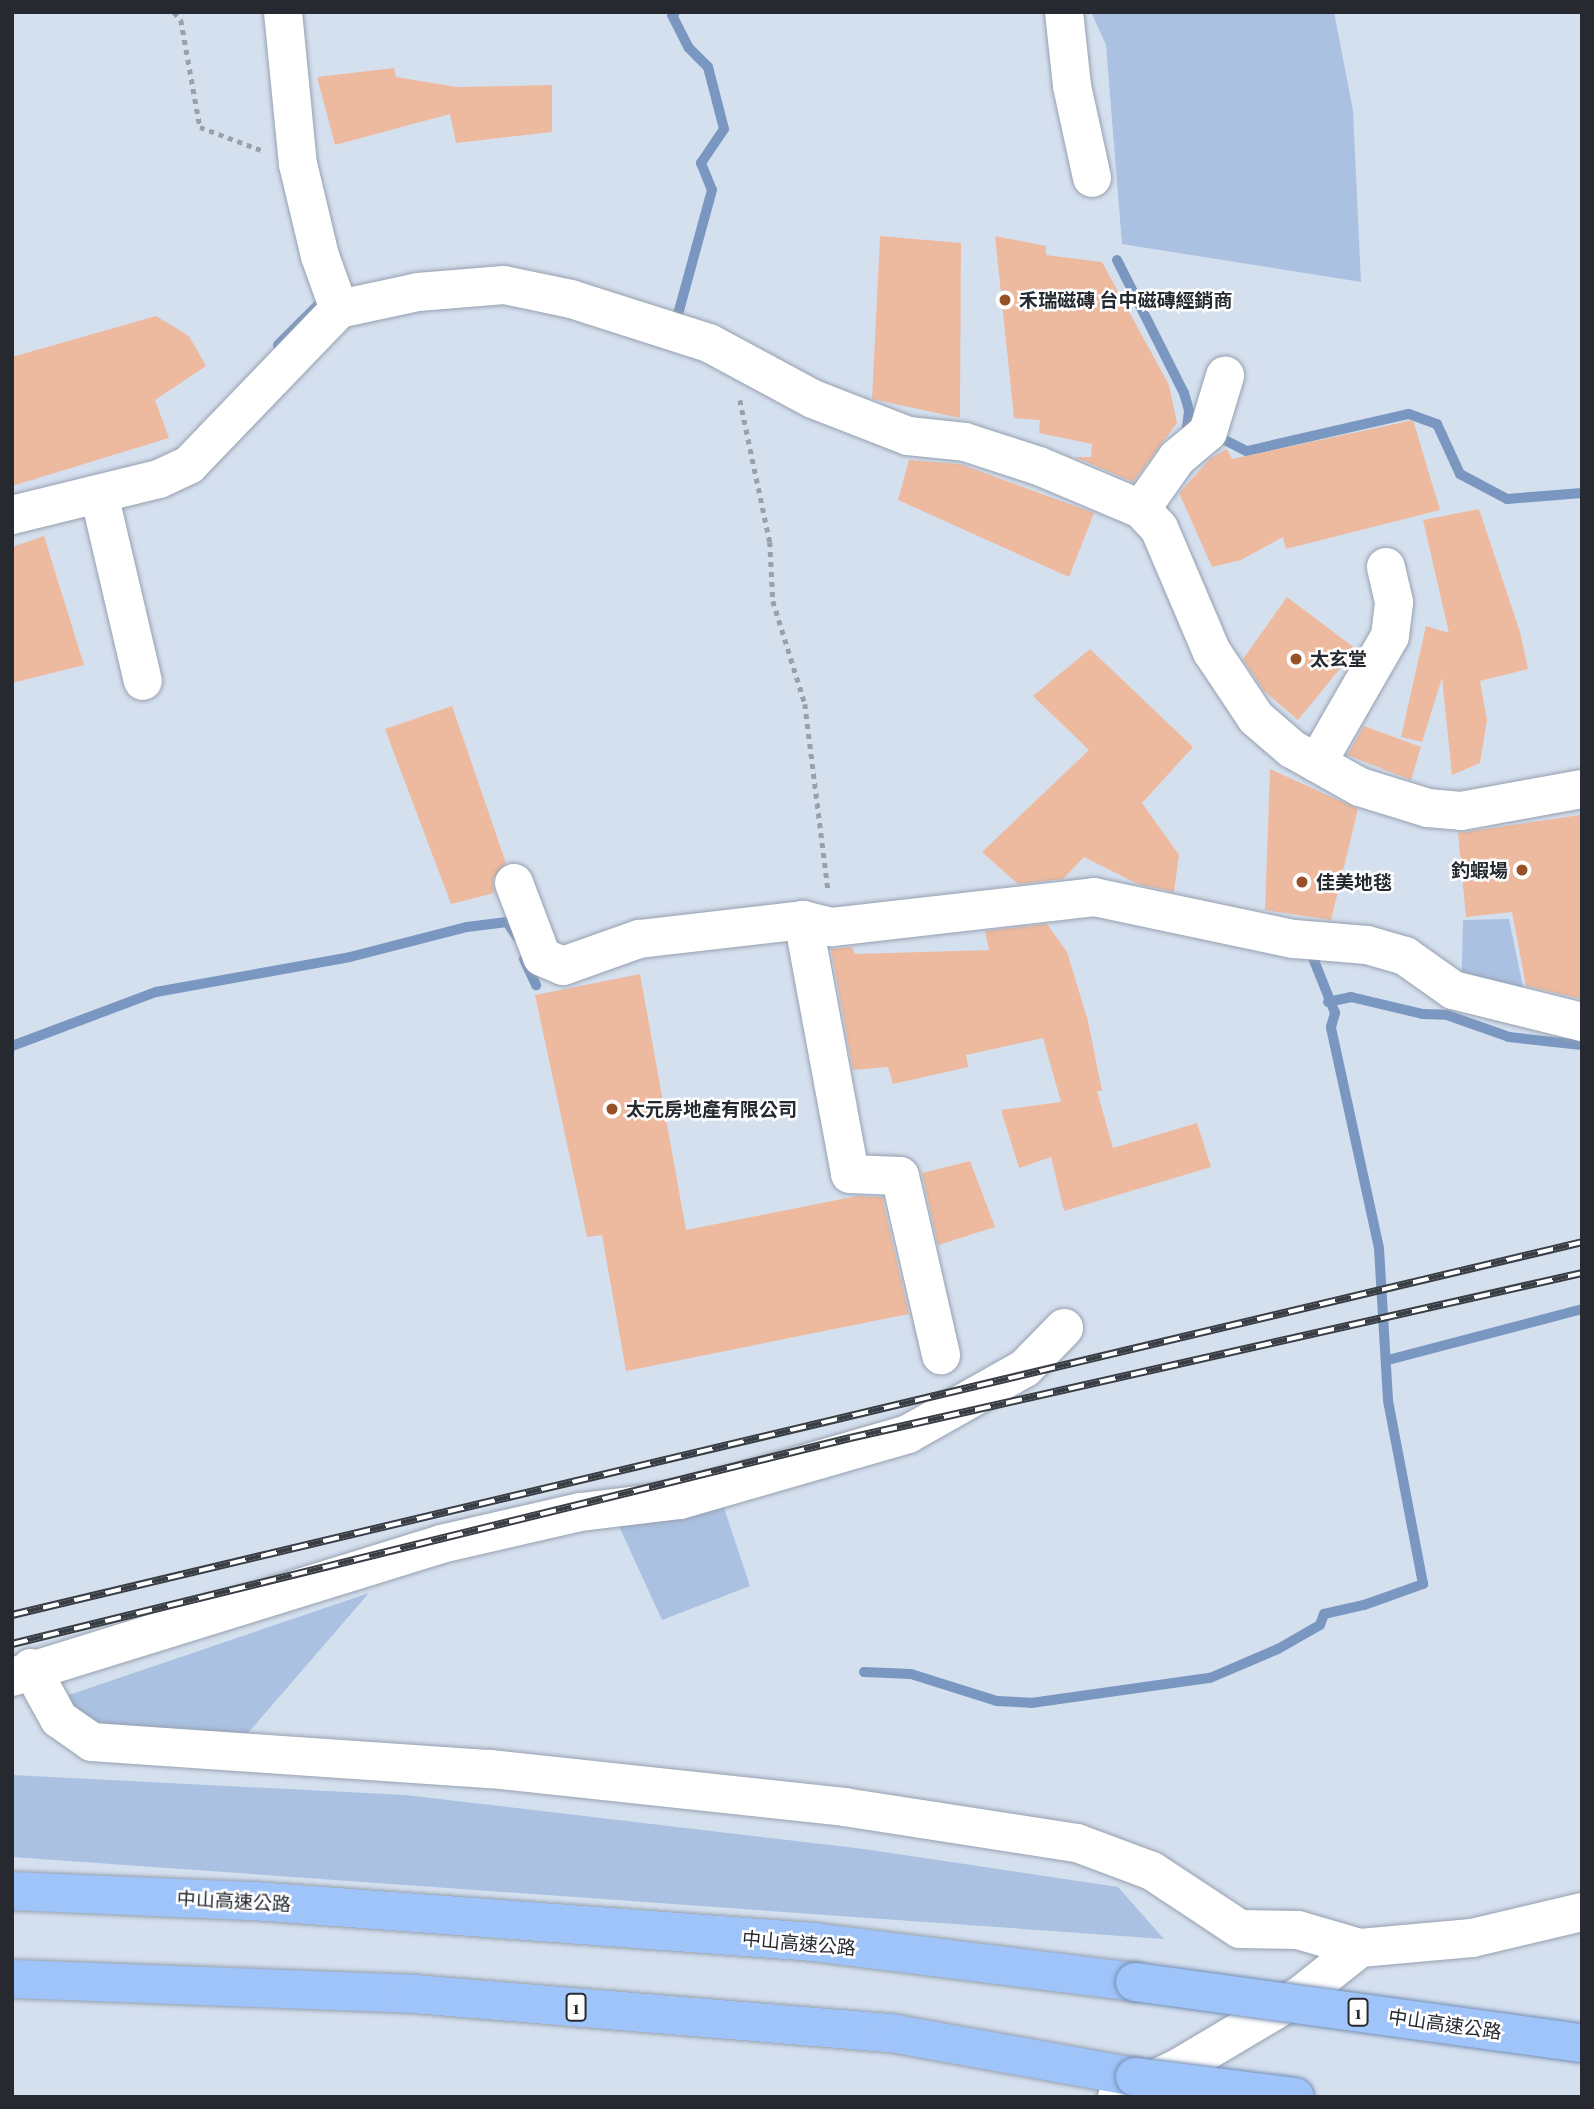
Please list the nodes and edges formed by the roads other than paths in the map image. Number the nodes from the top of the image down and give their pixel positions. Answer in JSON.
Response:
{"nodes":[{"id":1,"x":283,"y":12,"type":"edge"},
{"id":2,"x":1064,"y":12,"type":"edge"},
{"id":3,"x":1092,"y":178,"type":"dead end"},
{"id":4,"x":338,"y":309,"type":"junction"},
{"id":5,"x":1225,"y":376,"type":"dead end"},
{"id":6,"x":99,"y":494,"type":"junction"},
{"id":7,"x":1141,"y":509,"type":"junction"},
{"id":8,"x":12,"y":515,"type":"edge"},
{"id":9,"x":1386,"y":567,"type":"dead end"},
{"id":10,"x":143,"y":681,"type":"dead end"},
{"id":11,"x":1317,"y":763,"type":"junction"},
{"id":12,"x":1582,"y":789,"type":"edge"},
{"id":13,"x":514,"y":883,"type":"dead end"},
{"id":14,"x":818,"y":923,"type":"junction"},
{"id":15,"x":1582,"y":1021,"type":"edge"},
{"id":16,"x":1064,"y":1328,"type":"dead end"},
{"id":17,"x":941,"y":1355,"type":"dead end"},
{"id":18,"x":22,"y":1673,"type":"edge"},
{"id":19,"x":12,"y":1891,"type":"edge"},
{"id":20,"x":1582,"y":1912,"type":"edge"},
{"id":21,"x":1360,"y":1948,"type":"junction"},
{"id":22,"x":12,"y":1979,"type":"edge"},
{"id":23,"x":1582,"y":2043,"type":"edge"},
{"id":24,"x":1126,"y":2087,"type":"edge"},
{"id":25,"x":1295,"y":2097,"type":"edge"}],
"edges":[{"from":1,"to":4,"type":"street"},
{"from":2,"to":3,"type":"street"},
{"from":4,"to":6,"type":"street"},
{"from":4,"to":7,"type":"street"},
{"from":5,"to":7,"type":"street"},
{"from":6,"to":8,"type":"street"},
{"from":6,"to":10,"type":"street"},
{"from":7,"to":11,"type":"street"},
{"from":9,"to":11,"type":"street"},
{"from":11,"to":12,"type":"street"},
{"from":13,"to":14,"type":"street"},
{"from":14,"to":15,"type":"street"},
{"from":14,"to":17,"type":"street"},
{"from":16,"to":18,"type":"street"},
{"from":18,"to":21,"type":"street"},
{"from":19,"to":23,"type":"highway","name":"中山高速公路","number":"1","bridge":true},
{"from":20,"to":21,"type":"street"},
{"from":21,"to":24,"type":"street"},
{"from":22,"to":24,"type":"highway","number":"1"},
{"from":24,"to":25,"type":"highway","number":"1","bridge":true}]}
